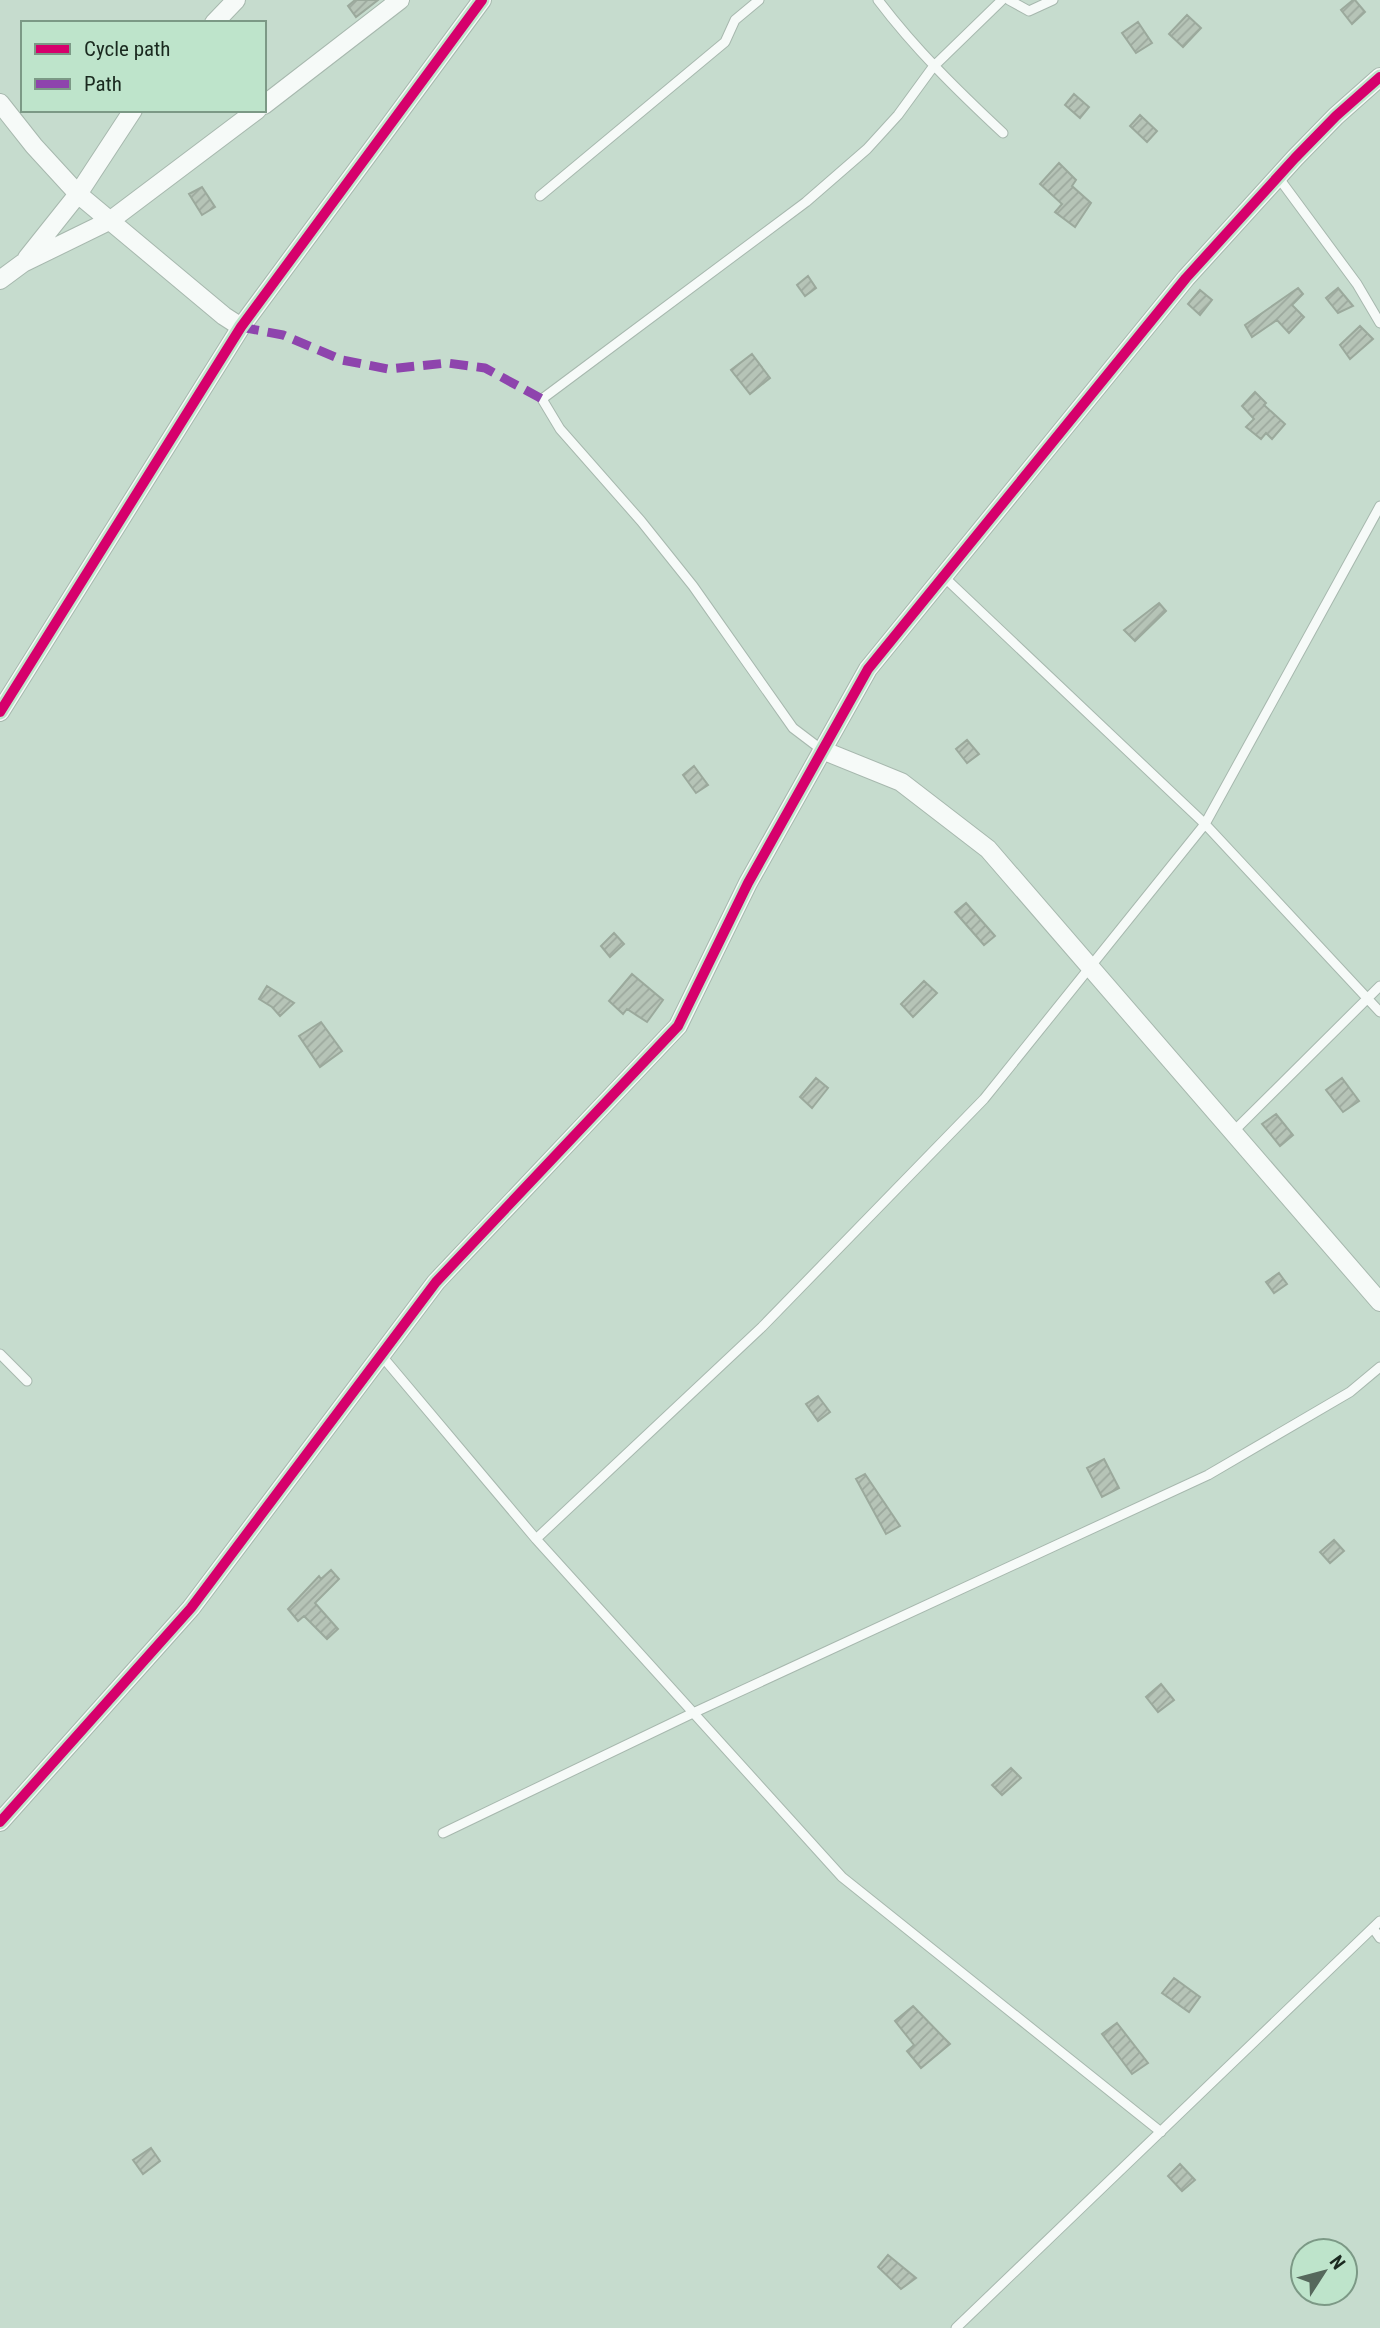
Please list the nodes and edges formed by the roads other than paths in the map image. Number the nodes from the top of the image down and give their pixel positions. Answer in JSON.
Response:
{"nodes":[{"id":1,"x":236,"y":0,"type":"edge"},
{"id":2,"x":400,"y":0,"type":"edge"},
{"id":3,"x":482,"y":0,"type":"edge"},
{"id":4,"x":759,"y":0,"type":"edge"},
{"id":5,"x":878,"y":0,"type":"edge"},
{"id":6,"x":1002,"y":0,"type":"edge"},
{"id":7,"x":1009,"y":0,"type":"edge"},
{"id":8,"x":1053,"y":0,"type":"edge"},
{"id":9,"x":216,"y":21,"type":"edge"},
{"id":10,"x":933,"y":67,"type":"junction"},
{"id":11,"x":1380,"y":78,"type":"edge"},
{"id":12,"x":0,"y":103,"type":"edge"},
{"id":13,"x":266,"y":103,"type":"edge"},
{"id":14,"x":132,"y":112,"type":"edge"},
{"id":15,"x":254,"y":112,"type":"edge"},
{"id":16,"x":1003,"y":133,"type":"dead end"},
{"id":17,"x":1278,"y":177,"type":"junction"},
{"id":18,"x":78,"y":194,"type":"junction"},
{"id":19,"x":540,"y":196,"type":"dead end"},
{"id":20,"x":111,"y":220,"type":"junction"},
{"id":21,"x":23,"y":263,"type":"junction"},
{"id":22,"x":0,"y":280,"type":"edge"},
{"id":23,"x":1380,"y":323,"type":"edge"},
{"id":24,"x":241,"y":327,"type":"junction"},
{"id":25,"x":1380,"y":506,"type":"edge"},
{"id":26,"x":943,"y":576,"type":"junction"},
{"id":27,"x":0,"y":712,"type":"edge"},
{"id":28,"x":822,"y":750,"type":"junction"},
{"id":29,"x":1205,"y":824,"type":"junction"},
{"id":30,"x":1091,"y":967,"type":"junction"},
{"id":31,"x":1380,"y":986,"type":"edge"},
{"id":32,"x":1368,"y":998,"type":"junction"},
{"id":33,"x":1380,"y":1012,"type":"edge"},
{"id":34,"x":1233,"y":1132,"type":"junction"},
{"id":35,"x":1380,"y":1302,"type":"edge"},
{"id":36,"x":0,"y":1354,"type":"edge"},
{"id":37,"x":381,"y":1355,"type":"junction"},
{"id":38,"x":1380,"y":1367,"type":"edge"},
{"id":39,"x":27,"y":1381,"type":"dead end"},
{"id":40,"x":536,"y":1539,"type":"junction"},
{"id":41,"x":693,"y":1713,"type":"junction"},
{"id":42,"x":0,"y":1822,"type":"edge"},
{"id":43,"x":443,"y":1833,"type":"dead end"},
{"id":44,"x":1376,"y":1924,"type":"edge"},
{"id":45,"x":1380,"y":1938,"type":"edge"},
{"id":46,"x":1161,"y":2132,"type":"junction"},
{"id":47,"x":956,"y":2328,"type":"edge"}],
"edges":[{"from":1,"to":9,"type":"street"},
{"from":2,"to":13,"type":"street"},
{"from":3,"to":24,"type":"street"},
{"from":4,"to":19,"type":"lane"},
{"from":5,"to":10,"type":"lane"},
{"from":6,"to":10,"type":"lane"},
{"from":7,"to":8,"type":"lane"},
{"from":10,"to":16,"type":"lane"},
{"from":10,"to":28,"type":"lane"},
{"from":11,"to":17,"type":"street"},
{"from":12,"to":18,"type":"street"},
{"from":14,"to":18,"type":"street"},
{"from":15,"to":20,"type":"street"},
{"from":17,"to":23,"type":"lane"},
{"from":17,"to":26,"type":"street"},
{"from":18,"to":20,"type":"street"},
{"from":18,"to":21,"type":"street"},
{"from":20,"to":21,"type":"street"},
{"from":20,"to":24,"type":"street"},
{"from":21,"to":22,"type":"street"},
{"from":24,"to":27,"type":"street"},
{"from":25,"to":29,"type":"lane"},
{"from":26,"to":28,"type":"street"},
{"from":26,"to":29,"type":"lane"},
{"from":28,"to":30,"type":"street"},
{"from":28,"to":37,"type":"street"},
{"from":29,"to":30,"type":"lane"},
{"from":29,"to":32,"type":"lane"},
{"from":30,"to":34,"type":"street"},
{"from":30,"to":40,"type":"lane"},
{"from":31,"to":32,"type":"lane"},
{"from":32,"to":33,"type":"lane"},
{"from":32,"to":34,"type":"lane"},
{"from":34,"to":35,"type":"street"},
{"from":36,"to":39,"type":"lane"},
{"from":37,"to":40,"type":"lane"},
{"from":37,"to":42,"type":"street"},
{"from":38,"to":41,"type":"lane"},
{"from":40,"to":41,"type":"lane"},
{"from":41,"to":43,"type":"lane"},
{"from":41,"to":46,"type":"lane"},
{"from":44,"to":45,"type":"lane"},
{"from":44,"to":46,"type":"lane"},
{"from":46,"to":47,"type":"lane"}]}
